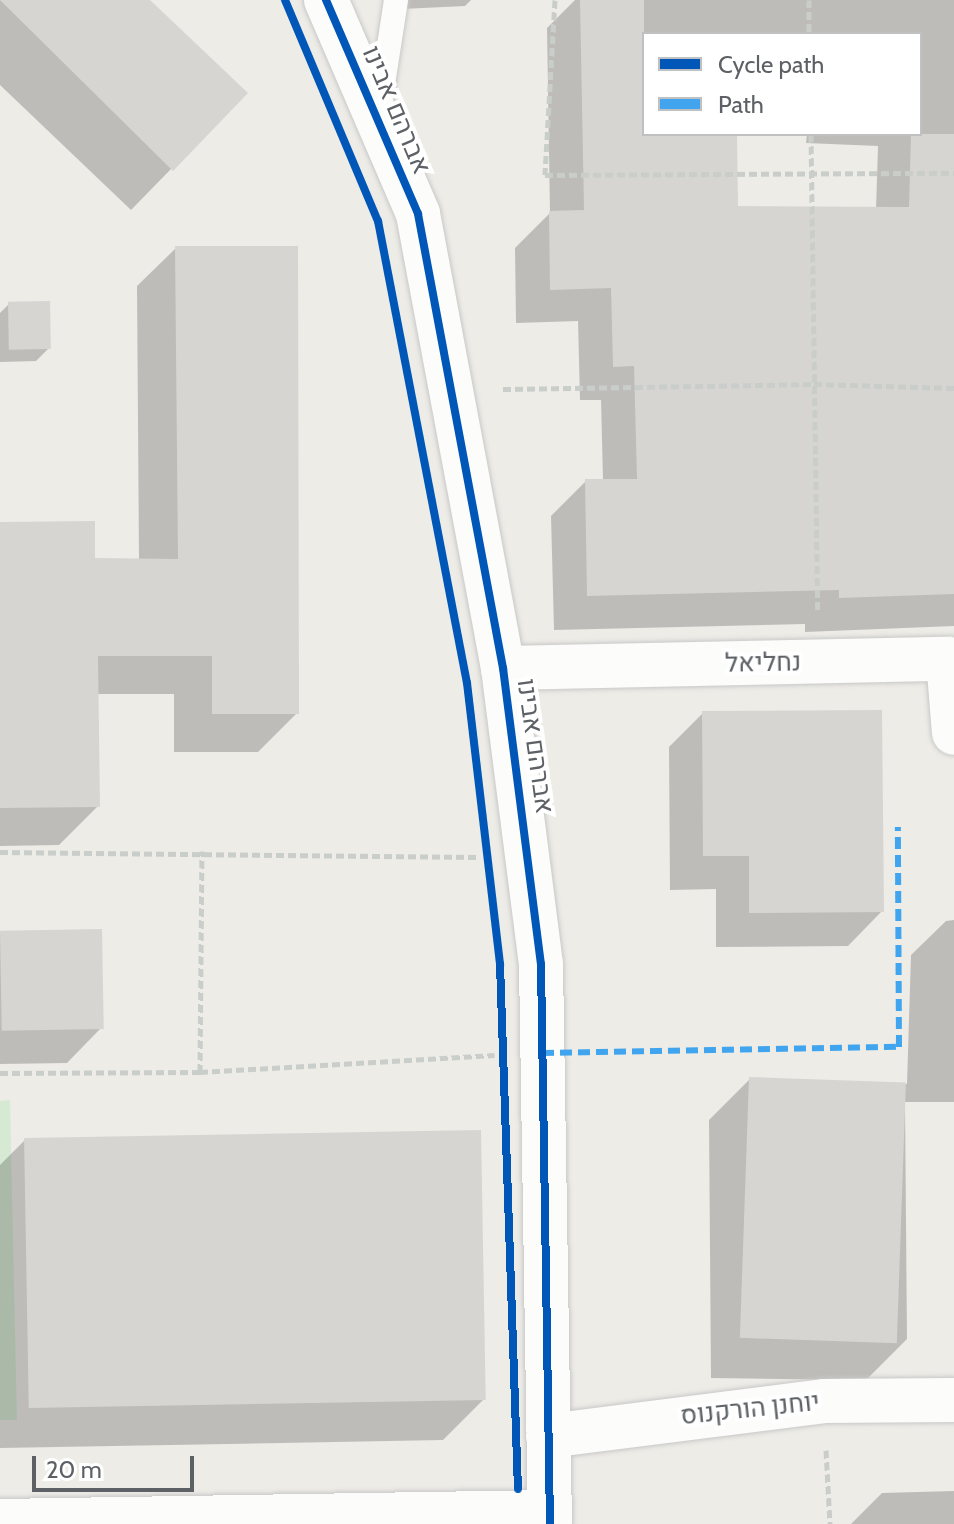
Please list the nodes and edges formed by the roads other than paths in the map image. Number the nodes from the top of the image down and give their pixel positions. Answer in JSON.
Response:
{"nodes":[{"id":1,"x":326,"y":0,"type":"edge"},
{"id":2,"x":396,"y":0,"type":"edge"},
{"id":3,"x":378,"y":116,"type":"junction"},
{"id":4,"x":503,"y":668,"type":"junction"},
{"id":5,"x":954,"y":733,"type":"edge"},
{"id":6,"x":954,"y":1400,"type":"edge"},
{"id":7,"x":548,"y":1436,"type":"junction"},
{"id":8,"x":549,"y":1518,"type":"edge"},
{"id":9,"x":0,"y":1521,"type":"edge"}],
"edges":[{"from":1,"to":3,"type":"street","name":"אברהם אבינו"},
{"from":2,"to":3,"type":"lane"},
{"from":3,"to":4,"type":"street","name":"אברהם אבינו"},
{"from":4,"to":5,"type":"street","name":"נחליאל"},
{"from":4,"to":7,"type":"street","name":"אברהם אבינו"},
{"from":6,"to":7,"type":"street","name":"יוחנן הורקנוס"},
{"from":7,"to":8,"type":"street","name":"אברהם אבינו"},
{"from":8,"to":9,"type":"street"}]}
